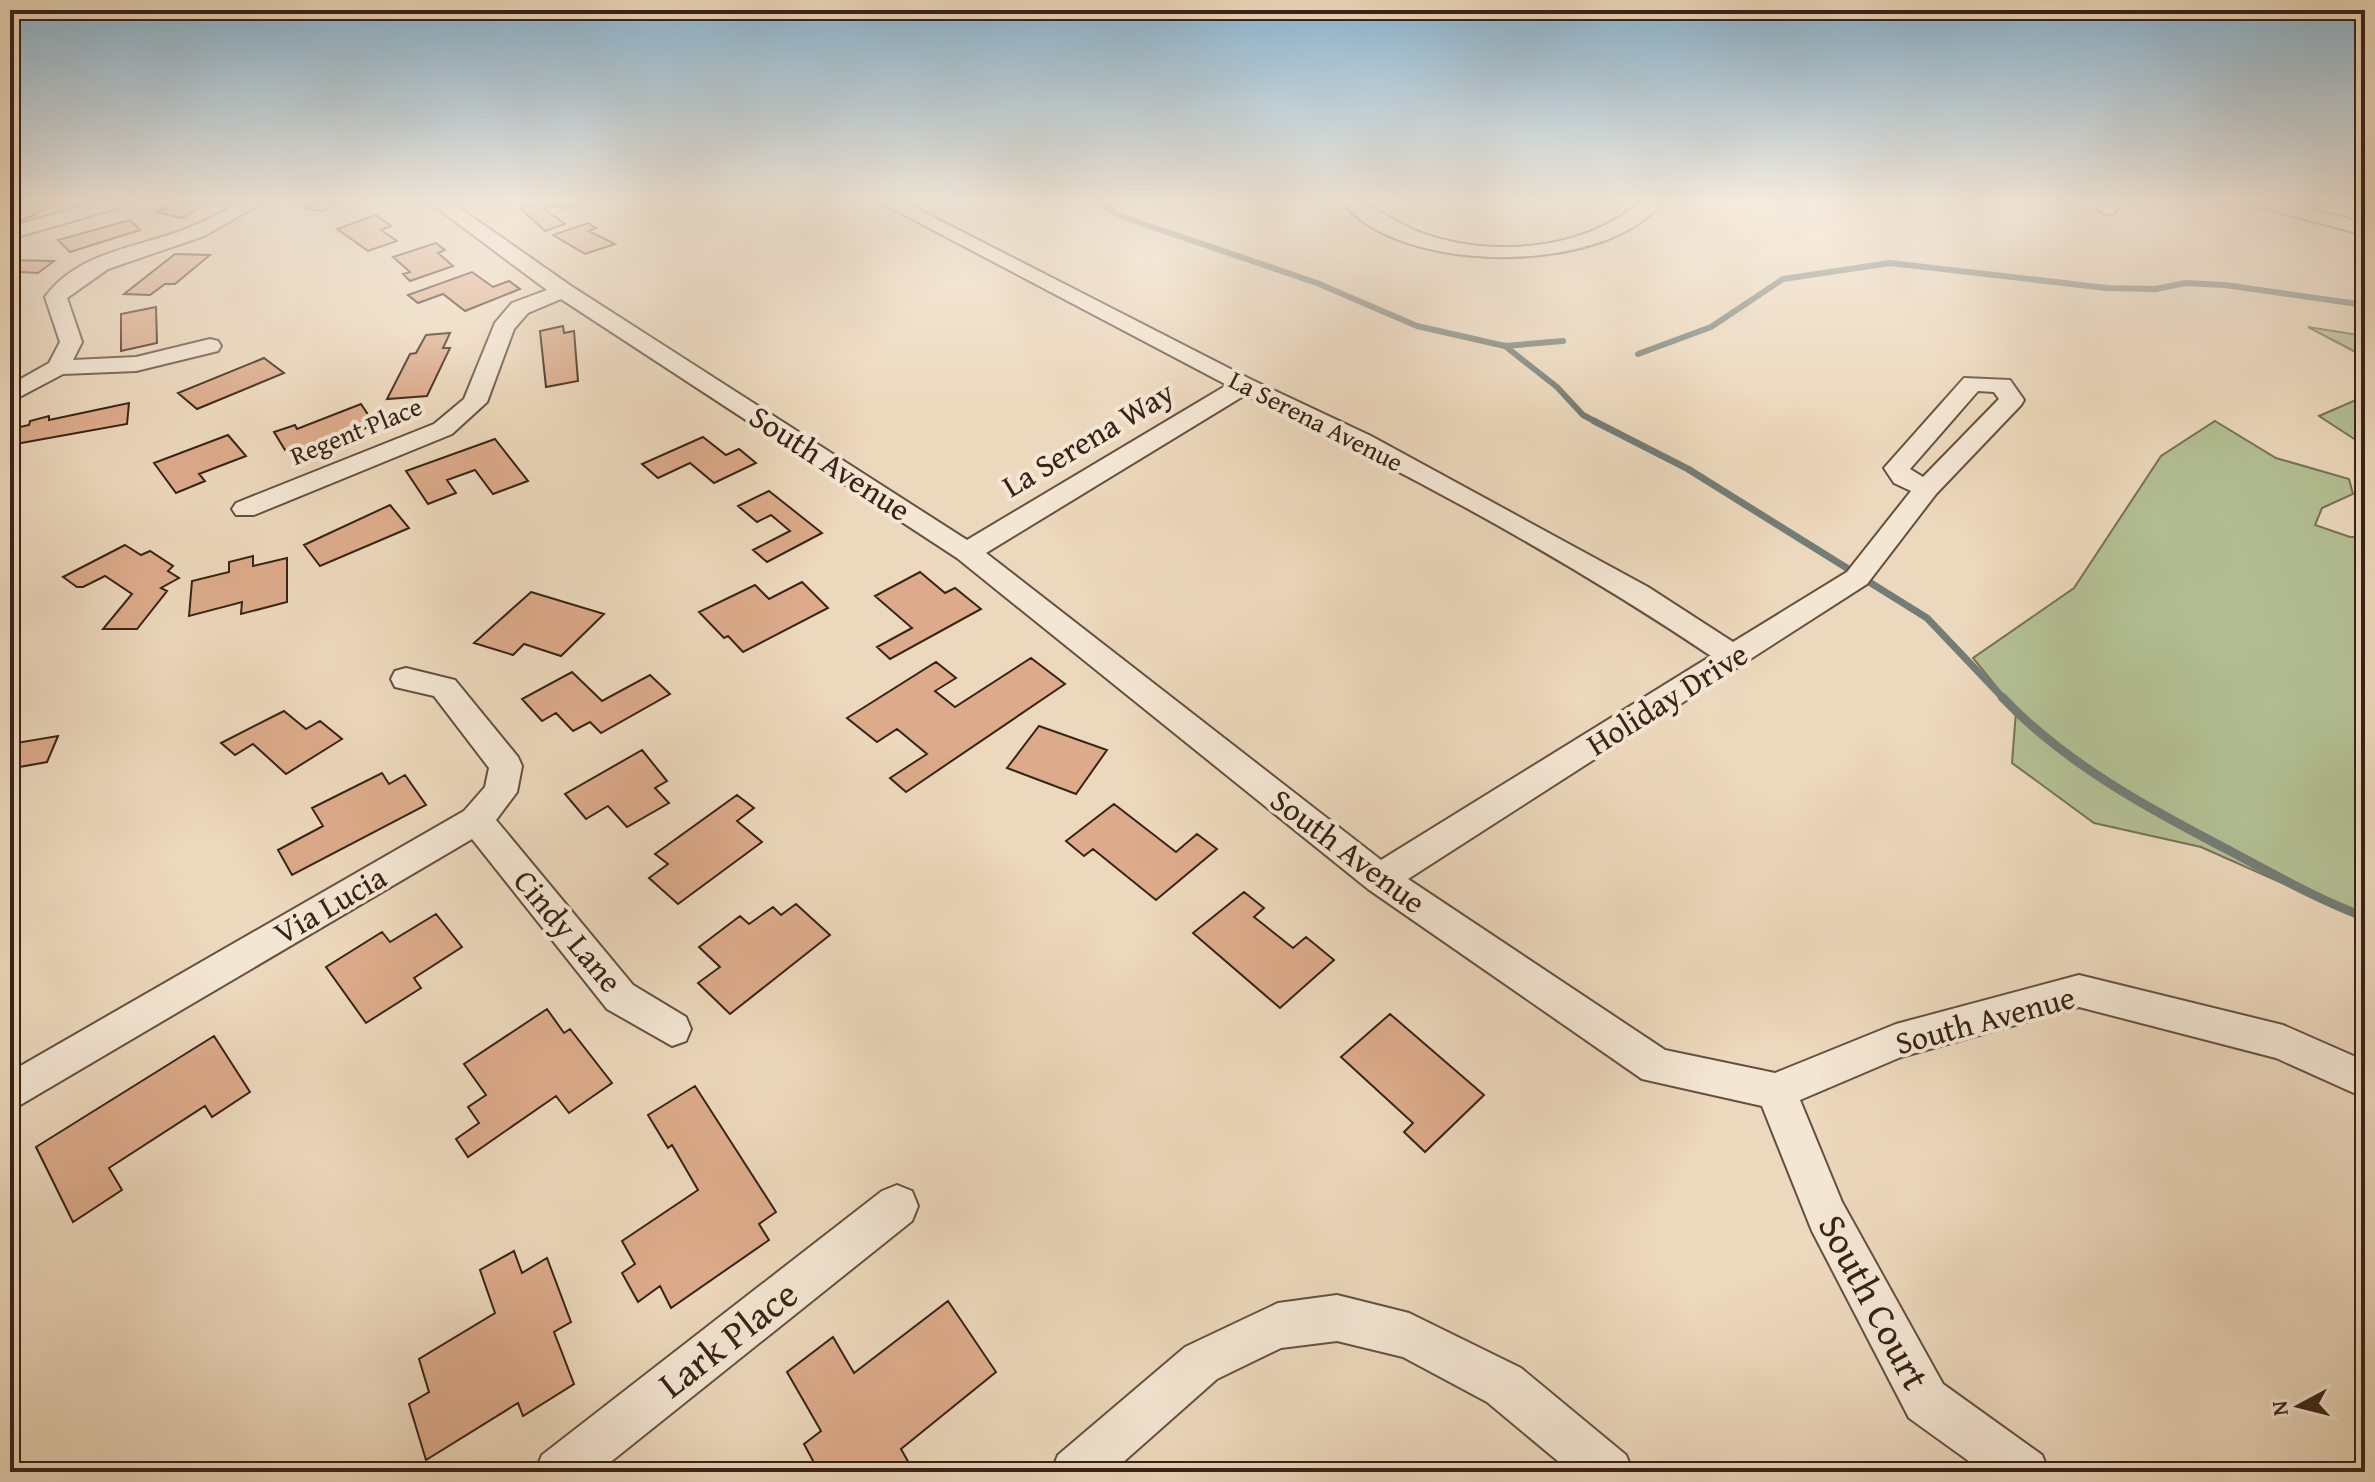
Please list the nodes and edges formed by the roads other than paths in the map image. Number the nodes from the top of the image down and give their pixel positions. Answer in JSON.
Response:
{"nodes":[{"id":1,"x":85,"y":271,"type":"edge"},
{"id":2,"x":535,"y":271,"type":"edge"},
{"id":3,"x":1024,"y":271,"type":"edge"},
{"id":4,"x":563,"y":291,"type":"junction"},
{"id":5,"x":210,"y":346,"type":"dead end"},
{"id":6,"x":58,"y":367,"type":"junction"},
{"id":7,"x":1244,"y":385,"type":"junction"},
{"id":8,"x":10,"y":395,"type":"edge"},
{"id":9,"x":1927,"y":488,"type":"junction"},
{"id":10,"x":245,"y":509,"type":"dead end"},
{"id":11,"x":967,"y":552,"type":"junction"},
{"id":12,"x":1734,"y":657,"type":"junction"},
{"id":13,"x":406,"y":679,"type":"dead end"},
{"id":14,"x":476,"y":820,"type":"junction"},
{"id":15,"x":1380,"y":879,"type":"junction"},
{"id":16,"x":672,"y":1029,"type":"dead end"},
{"id":17,"x":2365,"y":1080,"type":"edge"},
{"id":18,"x":1776,"y":1091,"type":"junction"},
{"id":19,"x":10,"y":1093,"type":"edge"},
{"id":20,"x":897,"y":1206,"type":"dead end"},
{"id":21,"x":559,"y":1472,"type":"edge"},
{"id":22,"x":1075,"y":1472,"type":"edge"},
{"id":23,"x":1609,"y":1472,"type":"edge"},
{"id":24,"x":2025,"y":1472,"type":"edge"}],
"edges":[{"from":1,"to":6,"type":"street"},
{"from":2,"to":4,"type":"street","name":"South Avenue"},
{"from":3,"to":7,"type":"street","name":"La Serena Avenue"},
{"from":4,"to":10,"type":"street","name":"Regent Place"},
{"from":4,"to":11,"type":"street","name":"South Avenue"},
{"from":5,"to":6,"type":"street"},
{"from":6,"to":8,"type":"street"},
{"from":7,"to":11,"type":"street","name":"La Serena Way"},
{"from":7,"to":12,"type":"street","name":"La Serena Avenue"},
{"from":9,"to":9,"type":"street","name":"Holiday Drive"},
{"from":9,"to":12,"type":"street","name":"Holiday Drive"},
{"from":11,"to":15,"type":"street","name":"South Avenue"},
{"from":12,"to":15,"type":"street","name":"Holiday Drive"},
{"from":13,"to":14,"type":"street","name":"Via Lucia"},
{"from":14,"to":16,"type":"street","name":"Cindy Lane"},
{"from":14,"to":19,"type":"street","name":"Via Lucia"},
{"from":15,"to":18,"type":"street","name":"South Avenue"},
{"from":17,"to":18,"type":"street","name":"South Avenue"},
{"from":18,"to":24,"type":"street","name":"South Court"},
{"from":20,"to":21,"type":"street","name":"Lark Place"},
{"from":22,"to":23,"type":"street"}]}
